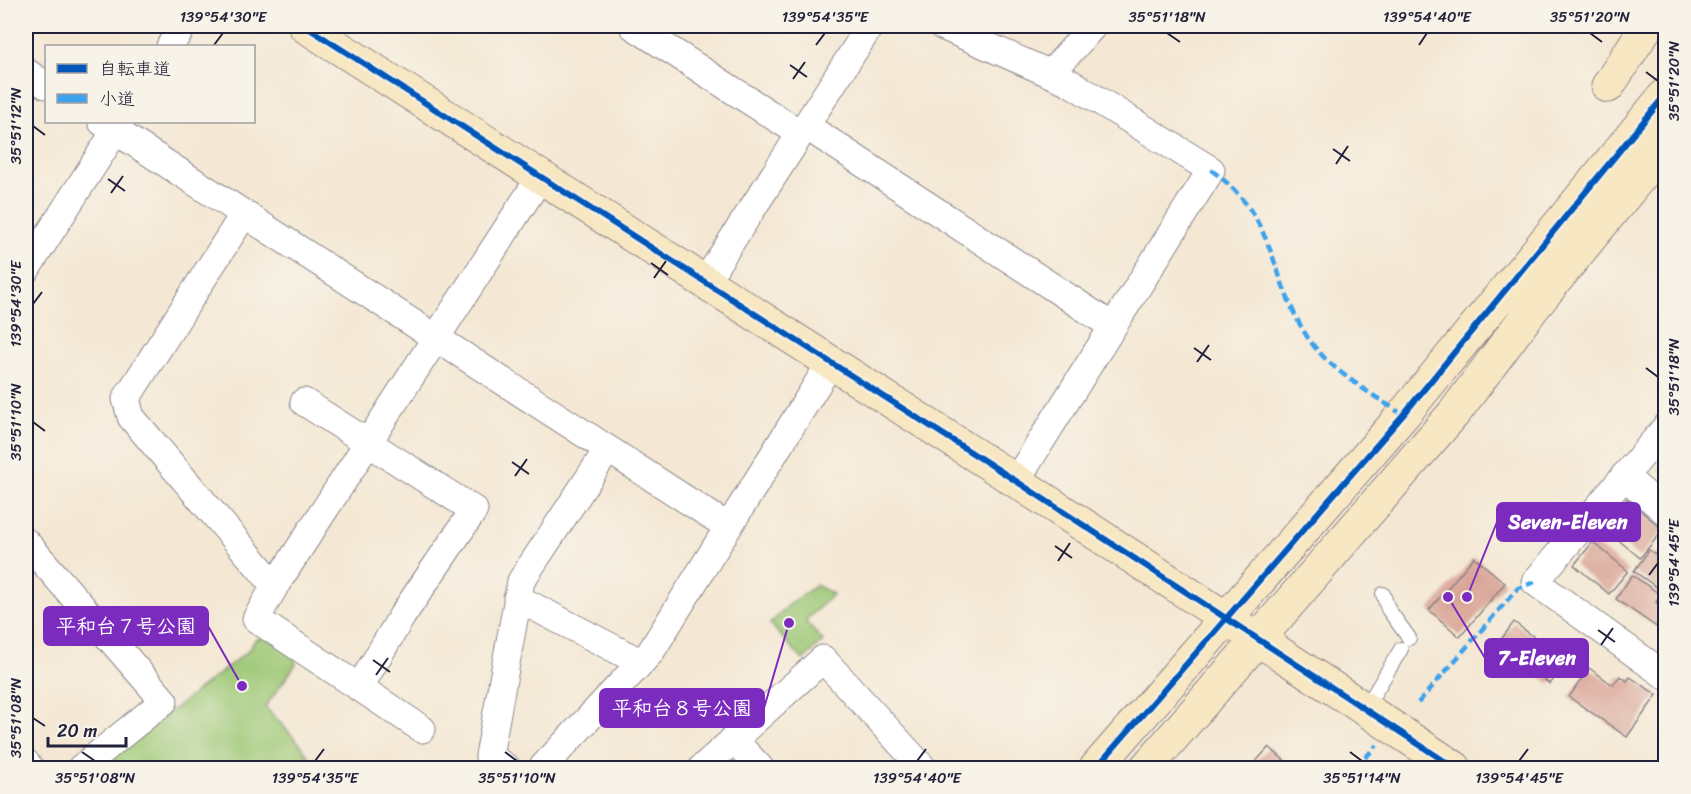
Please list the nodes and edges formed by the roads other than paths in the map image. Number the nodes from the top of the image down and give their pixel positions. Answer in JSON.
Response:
{"nodes":[{"id":1,"x":183,"y":26,"type":"edge"},
{"id":2,"x":305,"y":26,"type":"edge"},
{"id":3,"x":633,"y":26,"type":"edge"},
{"id":4,"x":870,"y":26,"type":"edge"},
{"id":5,"x":942,"y":26,"type":"edge"},
{"id":6,"x":1093,"y":26,"type":"edge"},
{"id":7,"x":1647,"y":26,"type":"edge"},
{"id":8,"x":171,"y":45,"type":"edge"},
{"id":9,"x":26,"y":72,"type":"edge"},
{"id":10,"x":1050,"y":74,"type":"junction"},
{"id":11,"x":45,"y":84,"type":"edge"},
{"id":12,"x":1608,"y":86,"type":"dead end"},
{"id":13,"x":1665,"y":94,"type":"edge"},
{"id":14,"x":113,"y":124,"type":"edge"},
{"id":15,"x":803,"y":130,"type":"junction"},
{"id":16,"x":1665,"y":145,"type":"edge"},
{"id":17,"x":541,"y":176,"type":"junction"},
{"id":18,"x":244,"y":214,"type":"junction"},
{"id":19,"x":26,"y":270,"type":"edge"},
{"id":20,"x":705,"y":282,"type":"junction"},
{"id":21,"x":1112,"y":326,"type":"junction"},
{"id":22,"x":436,"y":338,"type":"junction"},
{"id":23,"x":831,"y":362,"type":"junction"},
{"id":24,"x":304,"y":402,"type":"dead end"},
{"id":25,"x":1665,"y":427,"type":"edge"},
{"id":26,"x":368,"y":444,"type":"junction"},
{"id":27,"x":608,"y":449,"type":"junction"},
{"id":28,"x":1624,"y":476,"type":"junction"},
{"id":29,"x":1016,"y":481,"type":"junction"},
{"id":30,"x":1665,"y":512,"type":"edge"},
{"id":31,"x":727,"y":526,"type":"junction"},
{"id":32,"x":26,"y":542,"type":"edge"},
{"id":33,"x":274,"y":586,"type":"junction"},
{"id":34,"x":1383,"y":594,"type":"dead end"},
{"id":35,"x":517,"y":598,"type":"junction"},
{"id":36,"x":1227,"y":619,"type":"junction"},
{"id":37,"x":1259,"y":640,"type":"junction"},
{"id":38,"x":640,"y":662,"type":"junction"},
{"id":39,"x":1665,"y":676,"type":"edge"},
{"id":40,"x":359,"y":688,"type":"junction"},
{"id":41,"x":1365,"y":709,"type":"junction"},
{"id":42,"x":422,"y":729,"type":"dead end"},
{"id":43,"x":733,"y":739,"type":"junction"},
{"id":44,"x":26,"y":763,"type":"edge"},
{"id":45,"x":30,"y":768,"type":"edge"},
{"id":46,"x":81,"y":768,"type":"edge"},
{"id":47,"x":507,"y":768,"type":"edge"},
{"id":48,"x":542,"y":768,"type":"edge"},
{"id":49,"x":702,"y":768,"type":"edge"},
{"id":50,"x":760,"y":768,"type":"edge"},
{"id":51,"x":923,"y":768,"type":"edge"},
{"id":52,"x":1096,"y":768,"type":"edge"},
{"id":53,"x":1146,"y":768,"type":"edge"},
{"id":54,"x":1455,"y":768,"type":"edge"}],
"edges":[{"from":1,"to":8,"type":"street"},
{"from":2,"to":17,"type":"street"},
{"from":3,"to":15,"type":"street"},
{"from":4,"to":15,"type":"street"},
{"from":5,"to":10,"type":"street"},
{"from":6,"to":10,"type":"street"},
{"from":7,"to":12,"type":"street"},
{"from":9,"to":11,"type":"street"},
{"from":10,"to":21,"type":"street"},
{"from":13,"to":36,"type":"street"},
{"from":14,"to":18,"type":"street"},
{"from":14,"to":19,"type":"street"},
{"from":15,"to":20,"type":"street"},
{"from":15,"to":21,"type":"street"},
{"from":16,"to":37,"type":"street"},
{"from":17,"to":20,"type":"street"},
{"from":17,"to":22,"type":"street"},
{"from":18,"to":22,"type":"street"},
{"from":18,"to":33,"type":"street"},
{"from":20,"to":23,"type":"street"},
{"from":21,"to":29,"type":"street"},
{"from":22,"to":26,"type":"street"},
{"from":22,"to":27,"type":"street"},
{"from":23,"to":29,"type":"street"},
{"from":23,"to":31,"type":"street"},
{"from":24,"to":26,"type":"street"},
{"from":25,"to":28,"type":"street"},
{"from":26,"to":33,"type":"street"},
{"from":26,"to":40,"type":"street"},
{"from":27,"to":31,"type":"street"},
{"from":27,"to":35,"type":"street"},
{"from":28,"to":30,"type":"street"},
{"from":28,"to":39,"type":"street"},
{"from":29,"to":36,"type":"street"},
{"from":31,"to":38,"type":"street"},
{"from":32,"to":46,"type":"street"},
{"from":33,"to":40,"type":"street"},
{"from":34,"to":41,"type":"lane"},
{"from":35,"to":38,"type":"street"},
{"from":35,"to":47,"type":"street"},
{"from":36,"to":37,"type":"street"},
{"from":36,"to":52,"type":"street"},
{"from":37,"to":41,"type":"street"},
{"from":37,"to":53,"type":"street"},
{"from":38,"to":48,"type":"street"},
{"from":40,"to":42,"type":"street"},
{"from":41,"to":54,"type":"street"},
{"from":43,"to":49,"type":"street"},
{"from":43,"to":50,"type":"street"},
{"from":43,"to":51,"type":"street"},
{"from":44,"to":45,"type":"street"}]}
